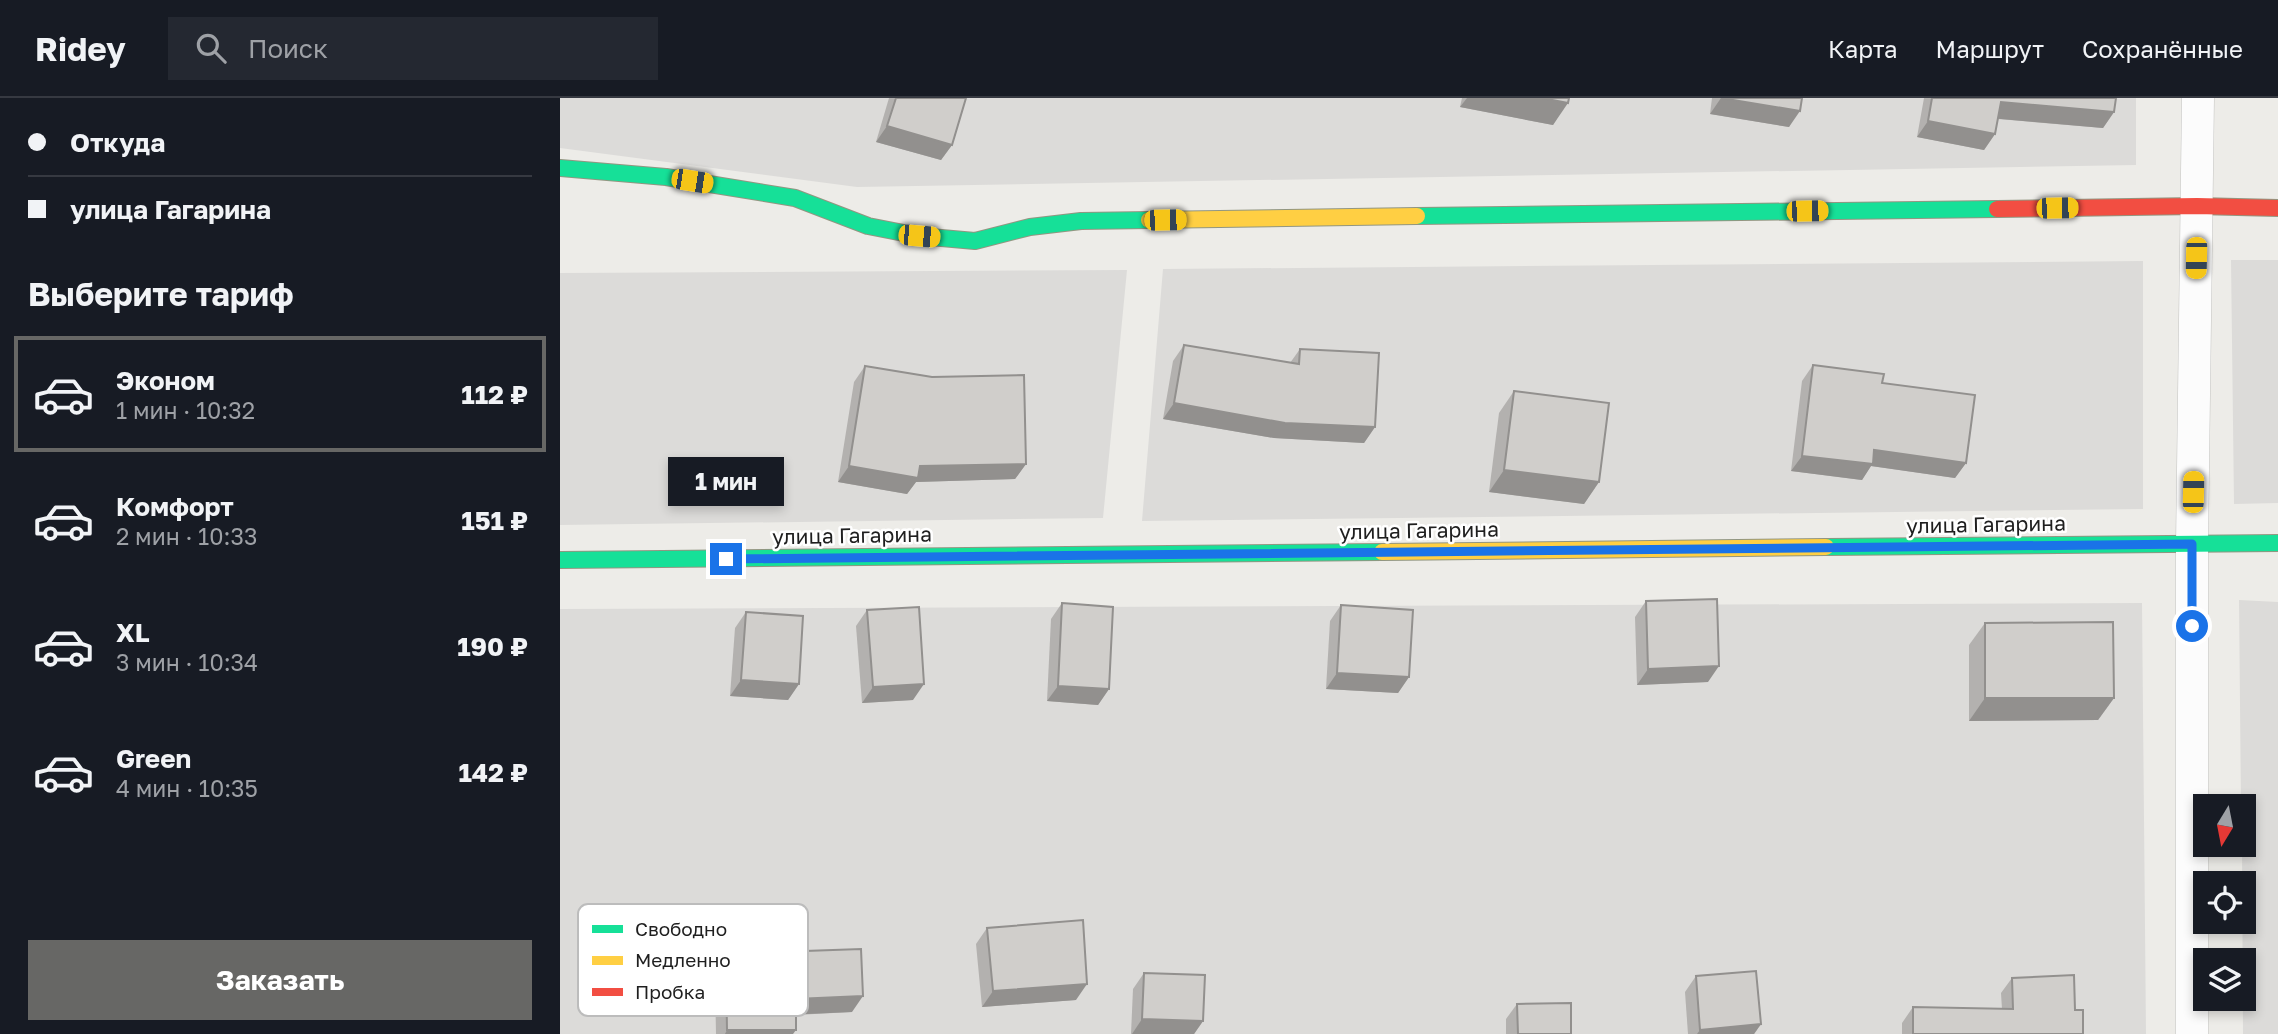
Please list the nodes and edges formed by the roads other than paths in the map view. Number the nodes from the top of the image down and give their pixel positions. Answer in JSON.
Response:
{"nodes":[{"id":1,"x":2198,"y":98,"type":"edge"},
{"id":2,"x":560,"y":168,"type":"edge"},
{"id":3,"x":2197,"y":206,"type":"junction"},
{"id":4,"x":2278,"y":208,"type":"edge"},
{"id":5,"x":2278,"y":543,"type":"edge"},
{"id":6,"x":2192,"y":544,"type":"junction"},
{"id":7,"x":560,"y":560,"type":"edge"},
{"id":8,"x":2192,"y":1034,"type":"edge"}],
"edges":[{"from":1,"to":3,"type":"street"},
{"from":2,"to":3,"type":"street"},
{"from":3,"to":4,"type":"street"},
{"from":3,"to":6,"type":"street"},
{"from":5,"to":6,"type":"street","name":"улица Гагарина"},
{"from":6,"to":7,"type":"street","name":"улица Гагарина"},
{"from":6,"to":8,"type":"street"}]}
